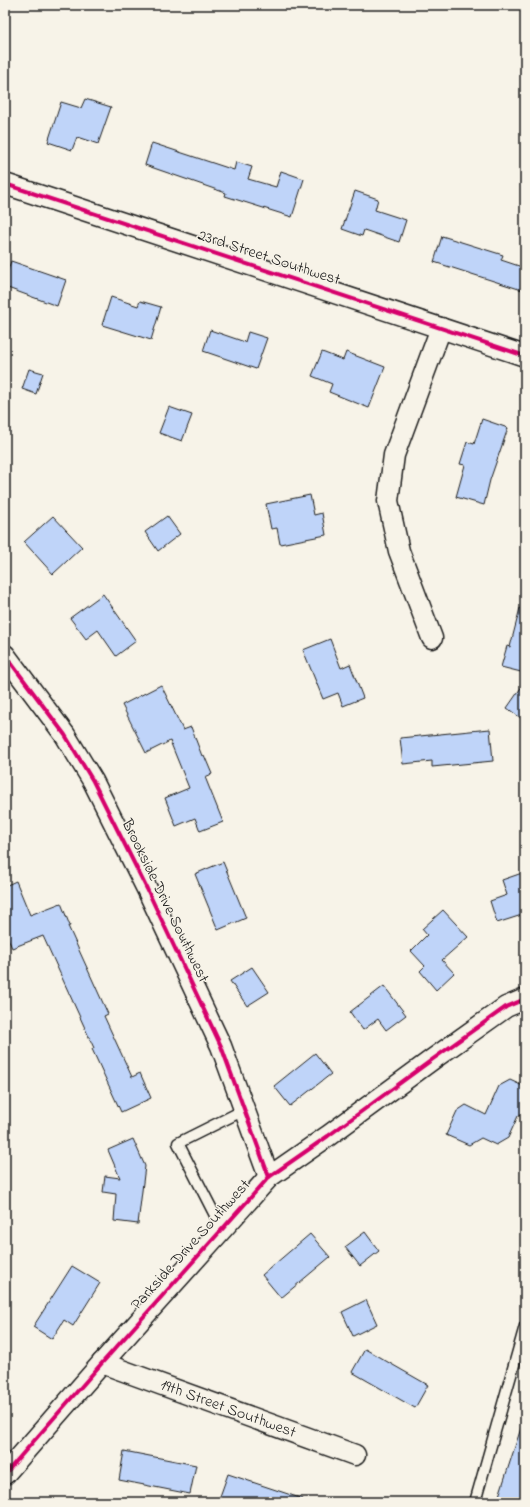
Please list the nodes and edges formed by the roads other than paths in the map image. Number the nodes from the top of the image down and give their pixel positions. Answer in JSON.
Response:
{"nodes":[{"id":1,"x":5,"y":184,"type":"edge"},
{"id":2,"x":441,"y":328,"type":"junction"},
{"id":3,"x":525,"y":356,"type":"edge"},
{"id":4,"x":432,"y":638,"type":"dead end"},
{"id":5,"x":5,"y":654,"type":"edge"},
{"id":6,"x":525,"y":999,"type":"edge"},
{"id":7,"x":244,"y":1110,"type":"junction"},
{"id":8,"x":269,"y":1177,"type":"junction"},
{"id":9,"x":222,"y":1229,"type":"junction"},
{"id":10,"x":525,"y":1326,"type":"edge"},
{"id":11,"x":102,"y":1363,"type":"junction"},
{"id":12,"x":355,"y":1455,"type":"dead end"},
{"id":13,"x":5,"y":1474,"type":"edge"},
{"id":14,"x":475,"y":1502,"type":"edge"}],
"edges":[{"from":1,"to":2,"type":"street","name":"23rd Street Southwest"},
{"from":2,"to":3,"type":"street","name":"23rd Street Southwest"},
{"from":2,"to":4,"type":"street"},
{"from":5,"to":7,"type":"street","name":"Brookside Drive Southwest"},
{"from":6,"to":8,"type":"street","name":"Parkside Drive Southwest"},
{"from":7,"to":8,"type":"street","name":"Brookside Drive Southwest"},
{"from":7,"to":9,"type":"lane"},
{"from":8,"to":9,"type":"street","name":"Parkside Drive Southwest"},
{"from":9,"to":11,"type":"street","name":"Parkside Drive Southwest"},
{"from":10,"to":14,"type":"lane"},
{"from":11,"to":12,"type":"street","name":"19th Street Southwest"},
{"from":11,"to":13,"type":"street","name":"Parkside Drive Southwest"}]}
